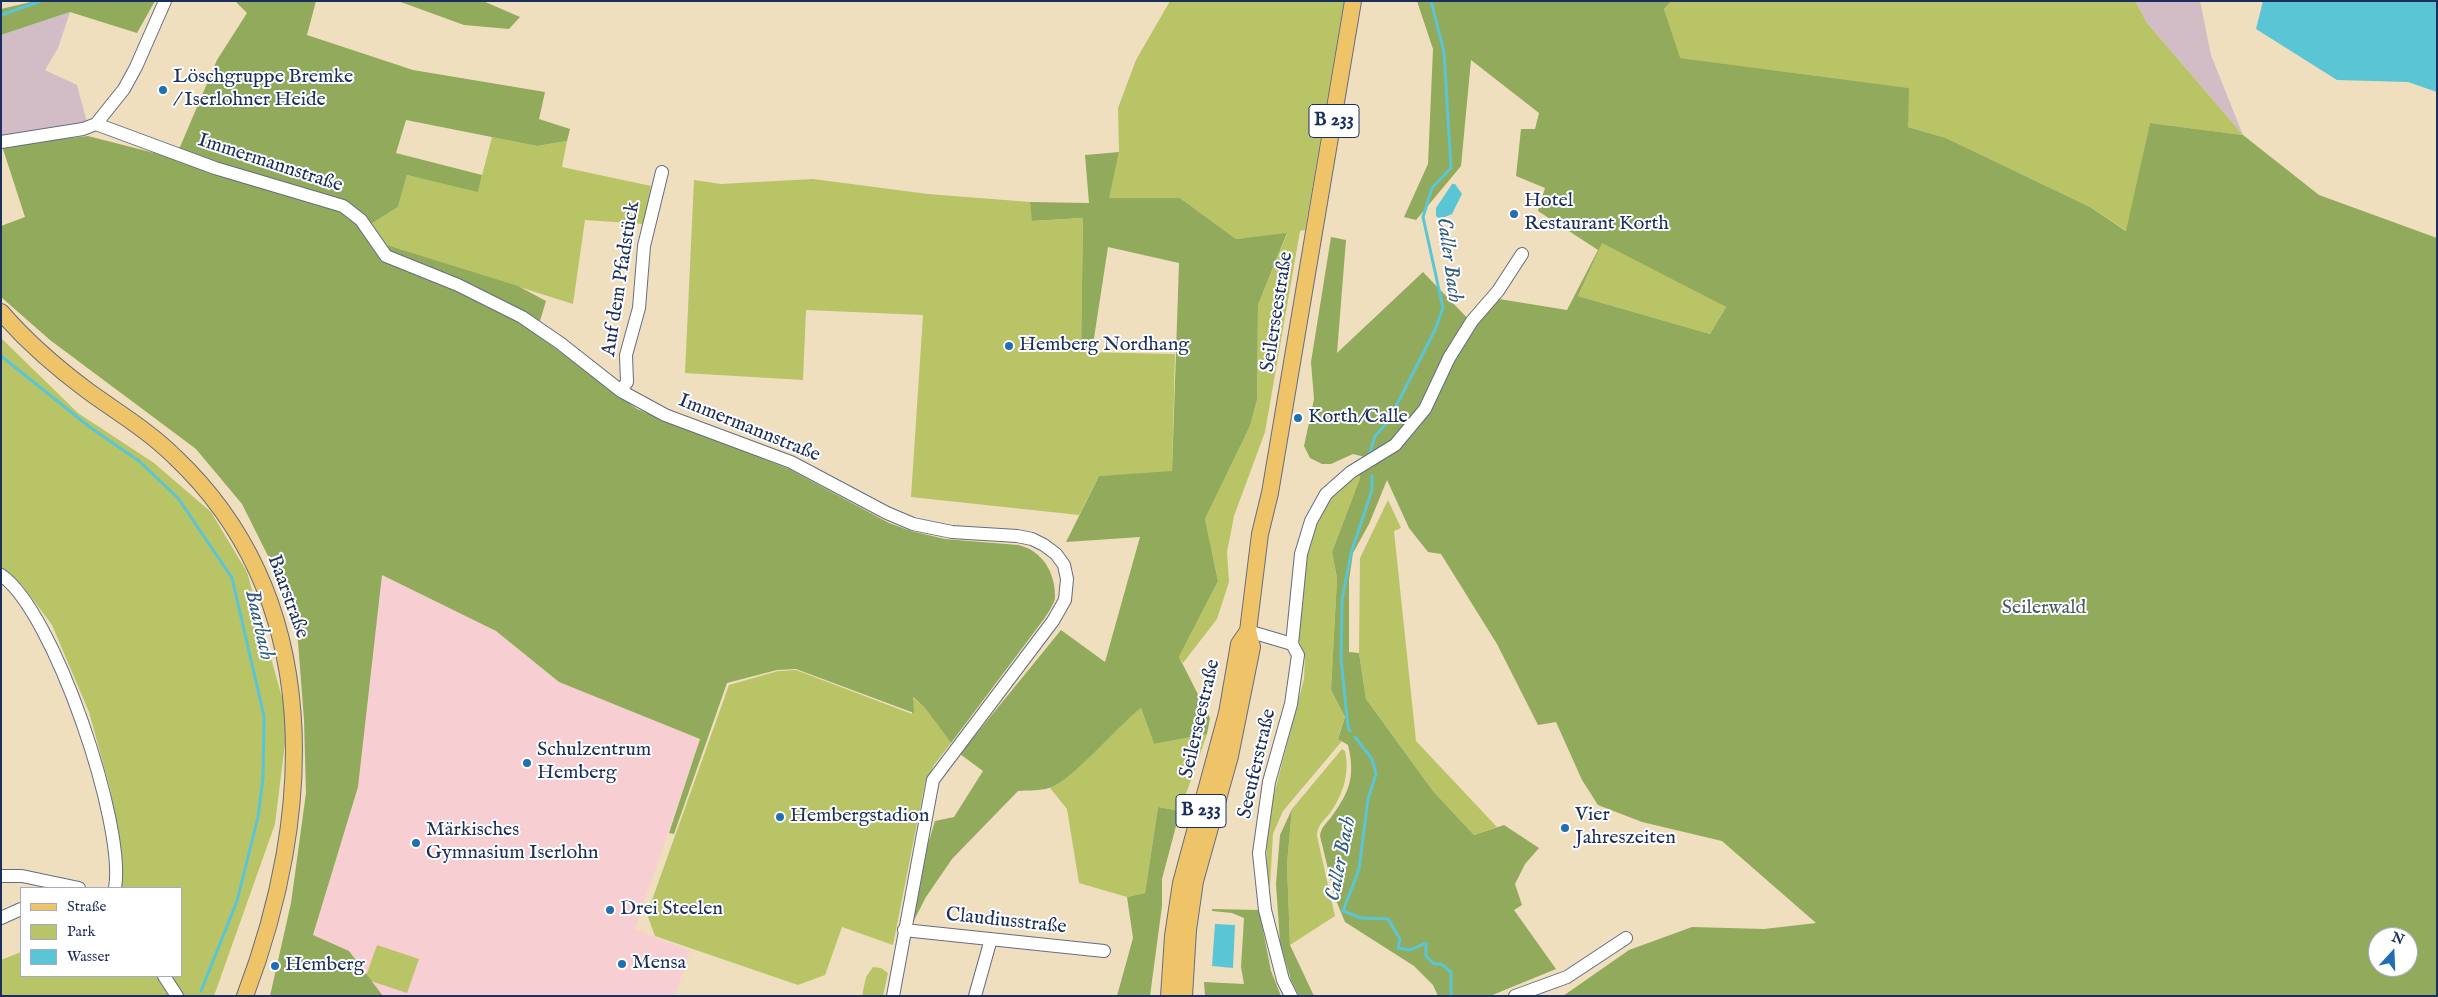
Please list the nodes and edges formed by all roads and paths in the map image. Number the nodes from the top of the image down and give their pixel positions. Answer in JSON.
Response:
{"nodes":[{"id":1,"x":165,"y":1,"type":"edge"},
{"id":2,"x":1354,"y":1,"type":"edge"},
{"id":3,"x":96,"y":124,"type":"junction"},
{"id":4,"x":1,"y":142,"type":"edge"},
{"id":5,"x":662,"y":172,"type":"dead end"},
{"id":6,"x":1522,"y":254,"type":"dead end"},
{"id":7,"x":1,"y":312,"type":"edge"},
{"id":8,"x":622,"y":391,"type":"junction"},
{"id":9,"x":1,"y":575,"type":"edge"},
{"id":10,"x":1248,"y":630,"type":"junction"},
{"id":11,"x":1292,"y":644,"type":"junction"},
{"id":12,"x":1,"y":876,"type":"edge"},
{"id":13,"x":38,"y":883,"type":"edge"},
{"id":14,"x":71,"y":887,"type":"edge"},
{"id":15,"x":115,"y":887,"type":"edge"},
{"id":16,"x":20,"y":909,"type":"edge"},
{"id":17,"x":1,"y":918,"type":"edge"},
{"id":18,"x":904,"y":930,"type":"junction"},
{"id":19,"x":1626,"y":938,"type":"dead end"},
{"id":20,"x":991,"y":939,"type":"junction"},
{"id":21,"x":1104,"y":951,"type":"dead end"},
{"id":22,"x":165,"y":977,"type":"edge"},
{"id":23,"x":177,"y":996,"type":"edge"},
{"id":24,"x":245,"y":996,"type":"edge"},
{"id":25,"x":893,"y":996,"type":"edge"},
{"id":26,"x":975,"y":996,"type":"edge"},
{"id":27,"x":1169,"y":996,"type":"edge"},
{"id":28,"x":1184,"y":996,"type":"edge"},
{"id":29,"x":1291,"y":996,"type":"edge"},
{"id":30,"x":1514,"y":996,"type":"edge"}],
"edges":[{"from":1,"to":3,"type":"street"},
{"from":2,"to":10,"type":"main road","name":"Seilerseestraße","number":"B 233"},
{"from":3,"to":4,"type":"street"},
{"from":3,"to":8,"type":"street","name":"Immermannstraße"},
{"from":5,"to":8,"type":"street","name":"Auf dem Pfadstück"},
{"from":6,"to":11,"type":"street","name":"Seeuferstraße"},
{"from":7,"to":24,"type":"main road","name":"Baarstraße"},
{"from":8,"to":18,"type":"street","name":"Immermannstraße"},
{"from":9,"to":15,"type":"street"},
{"from":10,"to":11,"type":"street"},
{"from":10,"to":27,"type":"main road","name":"Seilerseestraße","number":"B 233"},
{"from":10,"to":28,"type":"main road","name":"Seilerseestraße","number":"B 233"},
{"from":11,"to":29,"type":"street","name":"Seeuferstraße"},
{"from":12,"to":13,"type":"street"},
{"from":13,"to":14,"type":"street"},
{"from":16,"to":17,"type":"street"},
{"from":18,"to":20,"type":"street","name":"Claudiusstraße"},
{"from":18,"to":25,"type":"street","name":"Immermannstraße"},
{"from":19,"to":30,"type":"street"},
{"from":20,"to":21,"type":"street","name":"Claudiusstraße"},
{"from":20,"to":26,"type":"street"},
{"from":22,"to":23,"type":"street"}]}
